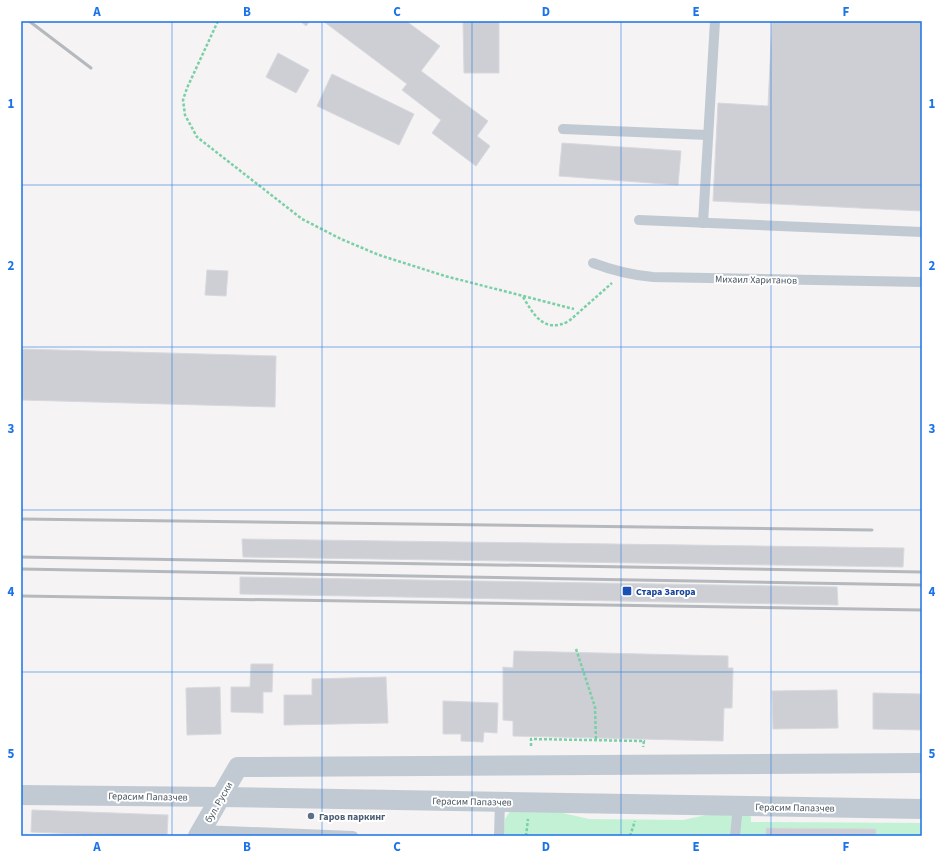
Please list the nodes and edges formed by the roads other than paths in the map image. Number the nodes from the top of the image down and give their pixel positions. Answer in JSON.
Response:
{"nodes":[{"id":1,"x":715,"y":21,"type":"edge"},
{"id":2,"x":563,"y":129,"type":"dead end"},
{"id":3,"x":708,"y":135,"type":"junction"},
{"id":4,"x":639,"y":220,"type":"dead end"},
{"id":5,"x":703,"y":223,"type":"junction"},
{"id":6,"x":922,"y":232,"type":"edge"},
{"id":7,"x":593,"y":263,"type":"dead end"},
{"id":8,"x":922,"y":282,"type":"edge"},
{"id":9,"x":922,"y":763,"type":"edge"},
{"id":10,"x":21,"y":795,"type":"edge"},
{"id":11,"x":221,"y":797,"type":"junction"},
{"id":12,"x":500,"y":802,"type":"junction"},
{"id":13,"x":738,"y":806,"type":"junction"},
{"id":14,"x":922,"y":809,"type":"edge"},
{"id":15,"x":200,"y":833,"type":"edge"},
{"id":16,"x":354,"y":836,"type":"edge"},
{"id":17,"x":500,"y":836,"type":"edge"},
{"id":18,"x":735,"y":836,"type":"edge"}],
"edges":[{"from":1,"to":3,"type":"lane"},
{"from":2,"to":3,"type":"lane"},
{"from":3,"to":5,"type":"lane"},
{"from":4,"to":5,"type":"lane"},
{"from":5,"to":6,"type":"lane"},
{"from":7,"to":8,"type":"lane","name":"Михаил Хаританов"},
{"from":9,"to":11,"type":"street","name":"бул. Руски"},
{"from":10,"to":11,"type":"street","name":"Герасим Папазчев"},
{"from":11,"to":12,"type":"street","name":"Герасим Папазчев"},
{"from":11,"to":15,"type":"street","name":"бул. Руски"},
{"from":12,"to":13,"type":"street","name":"Герасим Папазчев"},
{"from":12,"to":17,"type":"lane"},
{"from":13,"to":14,"type":"street","name":"Герасим Папазчев"},
{"from":13,"to":18,"type":"lane"},
{"from":15,"to":16,"type":"lane"}]}
